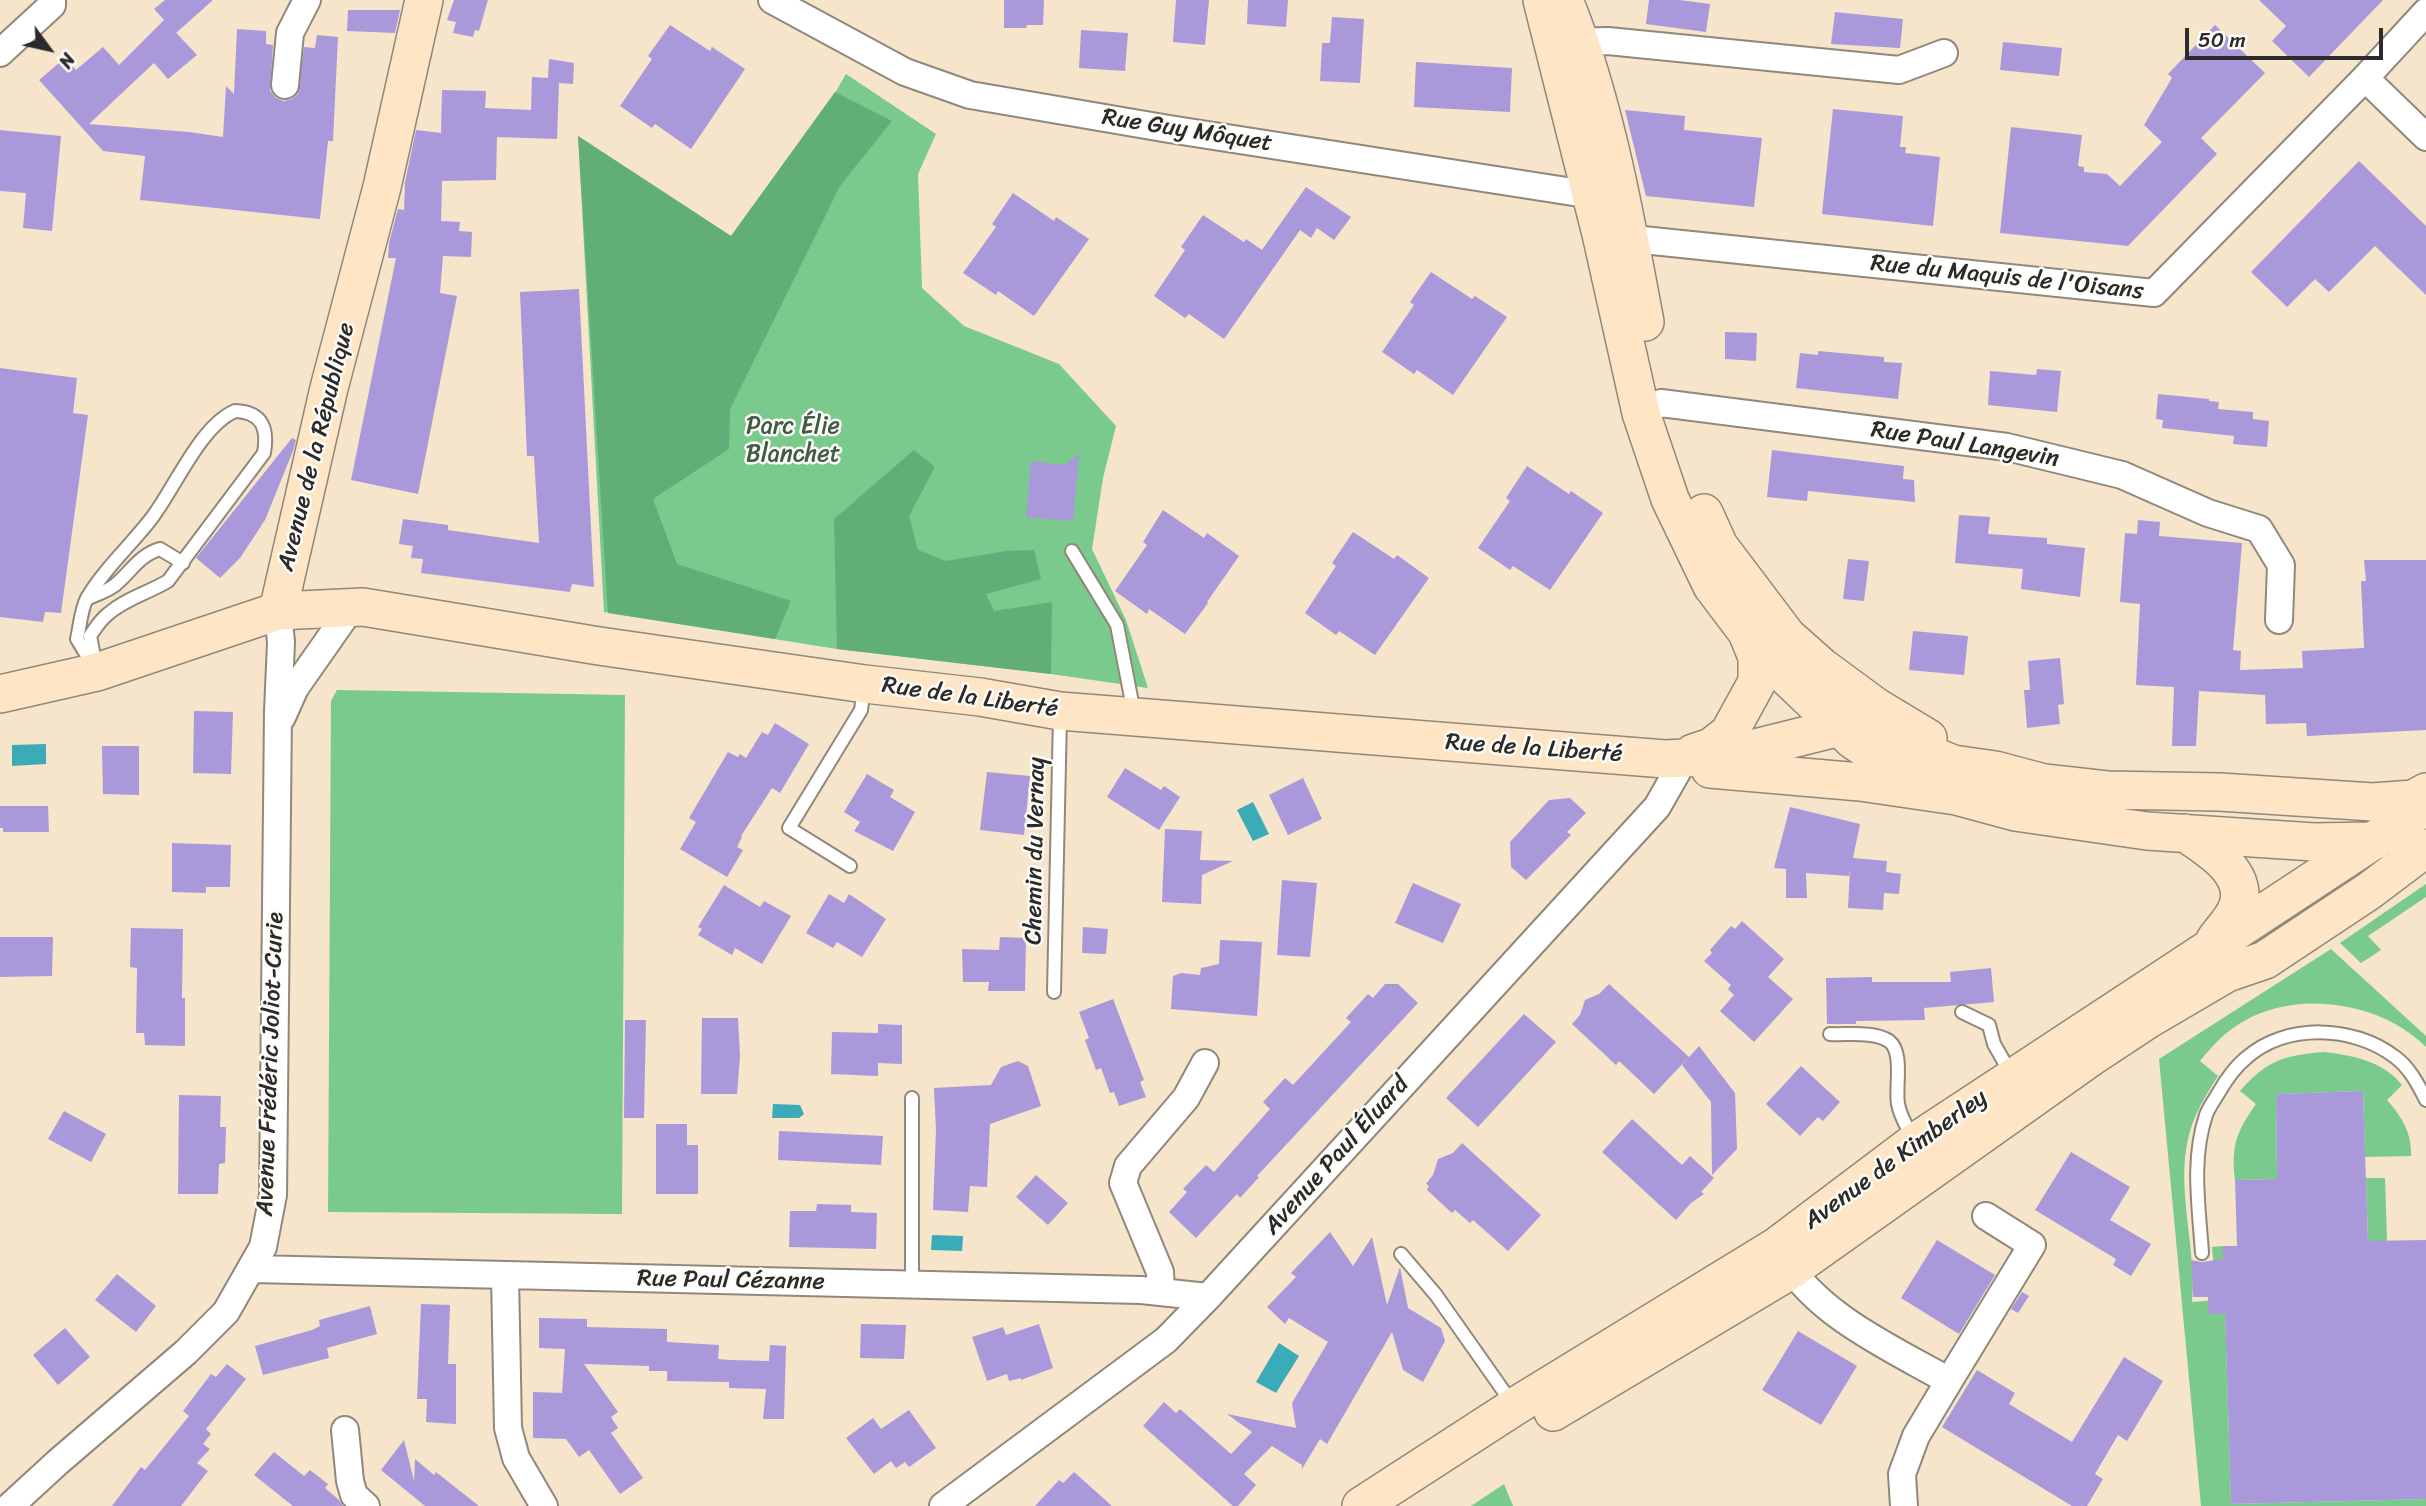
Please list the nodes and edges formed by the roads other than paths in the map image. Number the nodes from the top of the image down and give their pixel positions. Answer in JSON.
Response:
{"nodes":[{"id":1,"x":52,"y":0,"type":"edge"},
{"id":2,"x":307,"y":0,"type":"edge"},
{"id":3,"x":424,"y":0,"type":"edge"},
{"id":4,"x":772,"y":0,"type":"edge"},
{"id":5,"x":1542,"y":0,"type":"edge"},
{"id":6,"x":1564,"y":0,"type":"edge"},
{"id":7,"x":2426,"y":12,"type":"edge"},
{"id":8,"x":1566,"y":42,"type":"junction"},
{"id":9,"x":0,"y":53,"type":"edge"},
{"id":10,"x":1944,"y":53,"type":"dead end"},
{"id":11,"x":2365,"y":78,"type":"junction"},
{"id":12,"x":285,"y":85,"type":"dead end"},
{"id":13,"x":2426,"y":137,"type":"edge"},
{"id":14,"x":1606,"y":197,"type":"junction"},
{"id":15,"x":1615,"y":237,"type":"junction"},
{"id":16,"x":1651,"y":408,"type":"junction"},
{"id":17,"x":1072,"y":551,"type":"dead end"},
{"id":18,"x":183,"y":563,"type":"junction"},
{"id":19,"x":86,"y":599,"type":"junction"},
{"id":20,"x":351,"y":608,"type":"junction"},
{"id":21,"x":278,"y":611,"type":"junction"},
{"id":22,"x":2279,"y":620,"type":"dead end"},
{"id":23,"x":1747,"y":631,"type":"junction"},
{"id":24,"x":1822,"y":667,"type":"junction"},
{"id":25,"x":97,"y":671,"type":"junction"},
{"id":26,"x":865,"y":684,"type":"junction"},
{"id":27,"x":0,"y":694,"type":"edge"},
{"id":28,"x":1060,"y":711,"type":"junction"},
{"id":29,"x":1135,"y":717,"type":"junction"},
{"id":30,"x":278,"y":725,"type":"junction"},
{"id":31,"x":1840,"y":727,"type":"junction"},
{"id":32,"x":1675,"y":761,"type":"junction"},
{"id":33,"x":1995,"y":770,"type":"junction"},
{"id":34,"x":1746,"y":771,"type":"junction"},
{"id":35,"x":2426,"y":792,"type":"edge"},
{"id":36,"x":1956,"y":796,"type":"junction"},
{"id":37,"x":2334,"y":799,"type":"junction"},
{"id":38,"x":2426,"y":806,"type":"edge"},
{"id":39,"x":2426,"y":828,"type":"edge"},
{"id":40,"x":2185,"y":833,"type":"junction"},
{"id":41,"x":2369,"y":842,"type":"junction"},
{"id":42,"x":2426,"y":848,"type":"edge"},
{"id":43,"x":850,"y":866,"type":"dead end"},
{"id":44,"x":2218,"y":960,"type":"junction"},
{"id":45,"x":1054,"y":992,"type":"dead end"},
{"id":46,"x":1962,"y":1012,"type":"dead end"},
{"id":47,"x":1830,"y":1034,"type":"dead end"},
{"id":48,"x":1205,"y":1063,"type":"dead end"},
{"id":49,"x":2013,"y":1077,"type":"junction"},
{"id":50,"x":912,"y":1097,"type":"dead end"},
{"id":51,"x":2426,"y":1100,"type":"edge"},
{"id":52,"x":1915,"y":1142,"type":"junction"},
{"id":53,"x":1986,"y":1216,"type":"dead end"},
{"id":54,"x":2202,"y":1253,"type":"dead end"},
{"id":55,"x":1401,"y":1254,"type":"dead end"},
{"id":56,"x":1784,"y":1258,"type":"junction"},
{"id":57,"x":253,"y":1269,"type":"junction"},
{"id":58,"x":505,"y":1276,"type":"junction"},
{"id":59,"x":912,"y":1285,"type":"junction"},
{"id":60,"x":1161,"y":1291,"type":"junction"},
{"id":61,"x":1208,"y":1297,"type":"junction"},
{"id":62,"x":1949,"y":1381,"type":"junction"},
{"id":63,"x":1514,"y":1406,"type":"junction"},
{"id":64,"x":345,"y":1430,"type":"dead end"},
{"id":65,"x":10,"y":1506,"type":"edge"},
{"id":66,"x":366,"y":1506,"type":"edge"},
{"id":67,"x":544,"y":1506,"type":"edge"},
{"id":68,"x":943,"y":1506,"type":"edge"},
{"id":69,"x":1361,"y":1506,"type":"edge"},
{"id":70,"x":1405,"y":1506,"type":"edge"},
{"id":71,"x":1903,"y":1506,"type":"edge"}],
"edges":[{"from":1,"to":9,"type":"street"},
{"from":2,"to":12,"type":"street"},
{"from":3,"to":21,"type":"street","name":"Avenue de la République"},
{"from":4,"to":14,"type":"street","name":"Rue Guy Môquet"},
{"from":5,"to":8,"type":"street"},
{"from":6,"to":8,"type":"street"},
{"from":7,"to":11,"type":"street"},
{"from":8,"to":10,"type":"street"},
{"from":8,"to":14,"type":"street"},
{"from":11,"to":13,"type":"street"},
{"from":11,"to":15,"type":"street","name":"Rue du Maquis de l'Oisans"},
{"from":14,"to":15,"type":"street"},
{"from":15,"to":16,"type":"street"},
{"from":16,"to":22,"type":"street","name":"Rue Paul Langevin"},
{"from":16,"to":23,"type":"street"},
{"from":16,"to":24,"type":"street"},
{"from":17,"to":29,"type":"lane"},
{"from":18,"to":19,"type":"lane"},
{"from":18,"to":19,"type":"lane"},
{"from":18,"to":25,"type":"lane"},
{"from":19,"to":25,"type":"lane"},
{"from":20,"to":21,"type":"street","name":"Rue de la Liberté"},
{"from":20,"to":26,"type":"street","name":"Rue de la Liberté"},
{"from":20,"to":30,"type":"street","name":"Avenue Frédéric Joliot-Curie"},
{"from":21,"to":25,"type":"street"},
{"from":21,"to":30,"type":"street","name":"Avenue Frédéric Joliot-Curie"},
{"from":23,"to":31,"type":"street"},
{"from":23,"to":32,"type":"street","name":"Rue de la Liberté"},
{"from":24,"to":31,"type":"street","name":"Rue de la Liberté"},
{"from":24,"to":33,"type":"street"},
{"from":25,"to":27,"type":"street"},
{"from":26,"to":28,"type":"street","name":"Rue de la Liberté"},
{"from":26,"to":43,"type":"lane"},
{"from":28,"to":29,"type":"street","name":"Rue de la Liberté"},
{"from":28,"to":45,"type":"lane","name":"Chemin du Vernay"},
{"from":29,"to":32,"type":"street","name":"Rue de la Liberté"},
{"from":30,"to":57,"type":"street","name":"Avenue Frédéric Joliot-Curie"},
{"from":31,"to":32,"type":"street","name":"Rue de la Liberté"},
{"from":31,"to":33,"type":"street","name":"Rue de la Liberté"},
{"from":31,"to":34,"type":"street","name":"Rue de la Liberté"},
{"from":31,"to":36,"type":"street"},
{"from":32,"to":34,"type":"street","name":"Rue de la Liberté"},
{"from":32,"to":61,"type":"street","name":"Avenue Paul Éluard"},
{"from":33,"to":37,"type":"street"},
{"from":34,"to":36,"type":"street","name":"Rue de la Liberté"},
{"from":35,"to":37,"type":"street"},
{"from":36,"to":40,"type":"street"},
{"from":37,"to":41,"type":"street"},
{"from":38,"to":41,"type":"street"},
{"from":39,"to":41,"type":"street"},
{"from":40,"to":41,"type":"street"},
{"from":40,"to":44,"type":"street"},
{"from":41,"to":44,"type":"street"},
{"from":42,"to":44,"type":"street","name":"Avenue de Kimberley"},
{"from":44,"to":49,"type":"street","name":"Avenue de Kimberley"},
{"from":44,"to":56,"type":"street","name":"Avenue de Kimberley"},
{"from":46,"to":49,"type":"lane"},
{"from":47,"to":52,"type":"lane"},
{"from":48,"to":60,"type":"street"},
{"from":49,"to":52,"type":"street","name":"Avenue de Kimberley"},
{"from":50,"to":59,"type":"lane"},
{"from":51,"to":54,"type":"lane"},
{"from":52,"to":56,"type":"street","name":"Avenue de Kimberley"},
{"from":53,"to":62,"type":"street"},
{"from":55,"to":63,"type":"lane"},
{"from":56,"to":62,"type":"street"},
{"from":56,"to":63,"type":"street","name":"Avenue de Kimberley"},
{"from":56,"to":70,"type":"street","name":"Avenue de Kimberley"},
{"from":57,"to":58,"type":"street","name":"Rue Paul Cézanne"},
{"from":57,"to":65,"type":"street","name":"Avenue Frédéric Joliot-Curie"},
{"from":58,"to":59,"type":"street","name":"Rue Paul Cézanne"},
{"from":58,"to":67,"type":"street"},
{"from":59,"to":60,"type":"street","name":"Rue Paul Cézanne"},
{"from":60,"to":61,"type":"street","name":"Rue Paul Cézanne"},
{"from":61,"to":68,"type":"street","name":"Avenue Paul Éluard"},
{"from":62,"to":71,"type":"street"},
{"from":63,"to":69,"type":"street","name":"Avenue de Kimberley"},
{"from":64,"to":66,"type":"street"}]}
